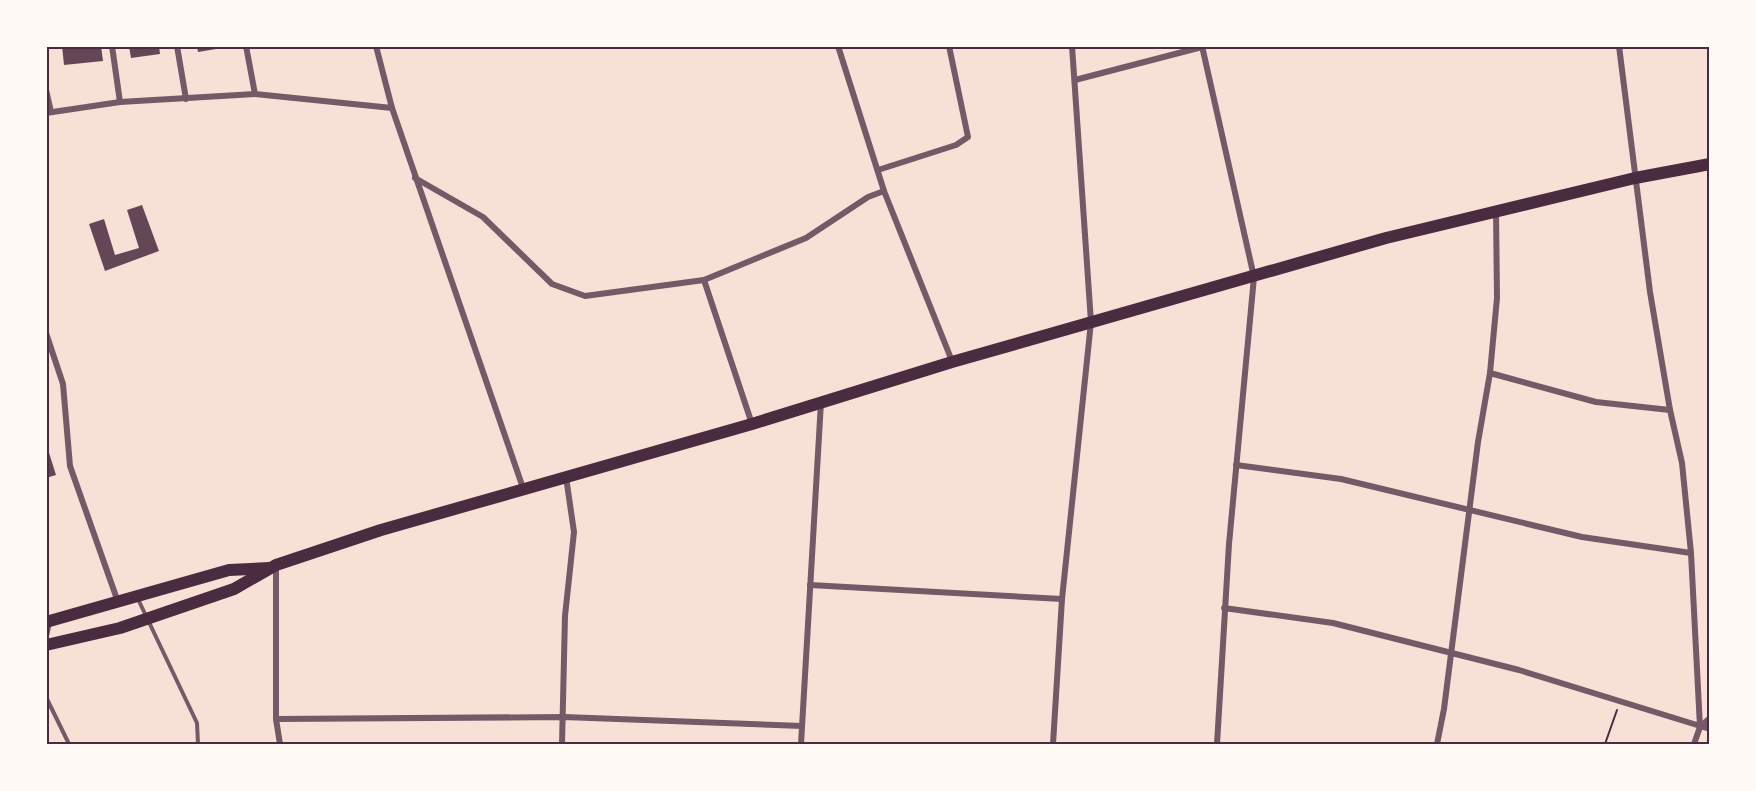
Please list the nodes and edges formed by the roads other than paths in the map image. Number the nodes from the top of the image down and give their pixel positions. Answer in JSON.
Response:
{"nodes":[{"id":1,"x":112,"y":46,"type":"edge"},
{"id":2,"x":177,"y":46,"type":"edge"},
{"id":3,"x":246,"y":46,"type":"edge"},
{"id":4,"x":376,"y":46,"type":"edge"},
{"id":5,"x":838,"y":46,"type":"edge"},
{"id":6,"x":949,"y":46,"type":"edge"},
{"id":7,"x":1072,"y":46,"type":"edge"},
{"id":8,"x":1619,"y":46,"type":"edge"},
{"id":9,"x":1202,"y":47,"type":"edge"},
{"id":10,"x":1076,"y":80,"type":"junction"},
{"id":11,"x":46,"y":90,"type":"edge"},
{"id":12,"x":255,"y":94,"type":"junction"},
{"id":13,"x":186,"y":99,"type":"junction"},
{"id":14,"x":120,"y":102,"type":"junction"},
{"id":15,"x":392,"y":108,"type":"junction"},
{"id":16,"x":49,"y":113,"type":"edge"},
{"id":17,"x":1710,"y":164,"type":"edge"},
{"id":18,"x":878,"y":170,"type":"junction"},
{"id":19,"x":415,"y":178,"type":"junction"},
{"id":20,"x":1635,"y":178,"type":"junction"},
{"id":21,"x":884,"y":191,"type":"junction"},
{"id":22,"x":1496,"y":211,"type":"junction"},
{"id":23,"x":1254,"y":277,"type":"junction"},
{"id":24,"x":704,"y":280,"type":"junction"},
{"id":25,"x":1091,"y":322,"type":"junction"},
{"id":26,"x":46,"y":333,"type":"edge"},
{"id":27,"x":952,"y":362,"type":"junction"},
{"id":28,"x":1490,"y":373,"type":"junction"},
{"id":29,"x":821,"y":401,"type":"junction"},
{"id":30,"x":1670,"y":410,"type":"junction"},
{"id":31,"x":752,"y":424,"type":"junction"},
{"id":32,"x":1236,"y":465,"type":"junction"},
{"id":33,"x":566,"y":477,"type":"junction"},
{"id":34,"x":523,"y":488,"type":"junction"},
{"id":35,"x":1469,"y":511,"type":"junction"},
{"id":36,"x":1691,"y":553,"type":"junction"},
{"id":37,"x":273,"y":566,"type":"junction"},
{"id":38,"x":810,"y":585,"type":"junction"},
{"id":39,"x":136,"y":596,"type":"junction"},
{"id":40,"x":1062,"y":599,"type":"junction"},
{"id":41,"x":118,"y":602,"type":"junction"},
{"id":42,"x":1224,"y":608,"type":"junction"},
{"id":43,"x":147,"y":618,"type":"junction"},
{"id":44,"x":48,"y":622,"type":"edge"},
{"id":45,"x":46,"y":640,"type":"edge"},
{"id":46,"x":46,"y":645,"type":"edge"},
{"id":47,"x":1452,"y":652,"type":"junction"},
{"id":48,"x":46,"y":697,"type":"edge"},
{"id":49,"x":564,"y":717,"type":"junction"},
{"id":50,"x":1710,"y":718,"type":"edge"},
{"id":51,"x":276,"y":719,"type":"junction"},
{"id":52,"x":802,"y":726,"type":"junction"},
{"id":53,"x":1700,"y":727,"type":"junction"},
{"id":54,"x":1710,"y":729,"type":"edge"},
{"id":55,"x":69,"y":744,"type":"edge"},
{"id":56,"x":198,"y":744,"type":"edge"},
{"id":57,"x":280,"y":744,"type":"edge"},
{"id":58,"x":562,"y":744,"type":"edge"},
{"id":59,"x":801,"y":744,"type":"edge"},
{"id":60,"x":1053,"y":744,"type":"edge"},
{"id":61,"x":1217,"y":744,"type":"edge"},
{"id":62,"x":1437,"y":744,"type":"edge"},
{"id":63,"x":1694,"y":744,"type":"edge"}],
"edges":[{"from":1,"to":14,"type":"street"},
{"from":2,"to":13,"type":"street"},
{"from":3,"to":12,"type":"street"},
{"from":4,"to":15,"type":"street"},
{"from":5,"to":18,"type":"street"},
{"from":6,"to":18,"type":"street"},
{"from":7,"to":10,"type":"street"},
{"from":8,"to":20,"type":"street"},
{"from":9,"to":10,"type":"street"},
{"from":9,"to":23,"type":"street"},
{"from":10,"to":25,"type":"street"},
{"from":11,"to":16,"type":"street"},
{"from":12,"to":13,"type":"street"},
{"from":12,"to":15,"type":"street"},
{"from":13,"to":14,"type":"street"},
{"from":14,"to":16,"type":"street"},
{"from":15,"to":19,"type":"street"},
{"from":17,"to":20,"type":"main road"},
{"from":18,"to":21,"type":"street"},
{"from":19,"to":24,"type":"street"},
{"from":19,"to":34,"type":"street"},
{"from":20,"to":22,"type":"main road"},
{"from":20,"to":30,"type":"street"},
{"from":21,"to":24,"type":"street"},
{"from":21,"to":27,"type":"street"},
{"from":22,"to":23,"type":"main road"},
{"from":22,"to":28,"type":"street"},
{"from":23,"to":25,"type":"main road"},
{"from":23,"to":32,"type":"street"},
{"from":24,"to":31,"type":"street"},
{"from":25,"to":27,"type":"main road"},
{"from":25,"to":40,"type":"street"},
{"from":26,"to":41,"type":"street"},
{"from":27,"to":29,"type":"main road"},
{"from":28,"to":30,"type":"street"},
{"from":28,"to":35,"type":"street"},
{"from":29,"to":31,"type":"main road"},
{"from":29,"to":38,"type":"street"},
{"from":30,"to":36,"type":"street"},
{"from":31,"to":33,"type":"main road"},
{"from":32,"to":35,"type":"street"},
{"from":32,"to":42,"type":"street"},
{"from":33,"to":34,"type":"main road"},
{"from":33,"to":49,"type":"street"},
{"from":34,"to":37,"type":"main road"},
{"from":35,"to":36,"type":"street"},
{"from":35,"to":47,"type":"street"},
{"from":36,"to":53,"type":"street"},
{"from":37,"to":39,"type":"main road"},
{"from":37,"to":43,"type":"main road"},
{"from":37,"to":51,"type":"street"},
{"from":38,"to":40,"type":"street"},
{"from":38,"to":52,"type":"street"},
{"from":39,"to":41,"type":"main road"},
{"from":39,"to":43,"type":"lane"},
{"from":40,"to":60,"type":"street"},
{"from":41,"to":44,"type":"main road"},
{"from":42,"to":47,"type":"street"},
{"from":42,"to":61,"type":"street"},
{"from":43,"to":46,"type":"main road"},
{"from":43,"to":56,"type":"lane"},
{"from":44,"to":45,"type":"lane"},
{"from":47,"to":53,"type":"street"},
{"from":47,"to":62,"type":"street"},
{"from":48,"to":55,"type":"lane"},
{"from":49,"to":51,"type":"street"},
{"from":49,"to":52,"type":"street"},
{"from":49,"to":58,"type":"street"},
{"from":50,"to":53,"type":"street"},
{"from":51,"to":57,"type":"street"},
{"from":52,"to":59,"type":"street"},
{"from":53,"to":54,"type":"street"},
{"from":53,"to":63,"type":"street"}]}
